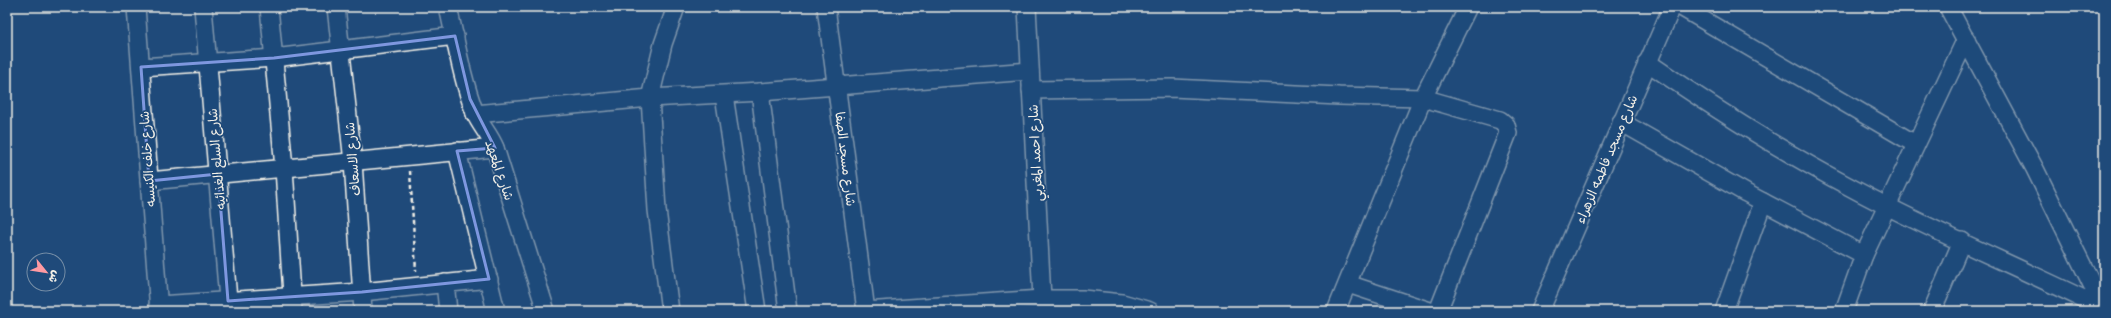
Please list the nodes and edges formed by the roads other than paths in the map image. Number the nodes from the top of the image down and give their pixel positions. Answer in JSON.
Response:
{"nodes":[{"id":1,"x":136,"y":7,"type":"edge"},
{"id":2,"x":203,"y":7,"type":"edge"},
{"id":3,"x":269,"y":7,"type":"edge"},
{"id":4,"x":336,"y":7,"type":"edge"},
{"id":5,"x":448,"y":7,"type":"edge"},
{"id":6,"x":676,"y":7,"type":"edge"},
{"id":7,"x":826,"y":7,"type":"edge"},
{"id":8,"x":1027,"y":7,"type":"edge"},
{"id":9,"x":1468,"y":7,"type":"edge"},
{"id":10,"x":1672,"y":7,"type":"edge"},
{"id":11,"x":1681,"y":7,"type":"edge"},
{"id":12,"x":1948,"y":7,"type":"edge"},
{"id":13,"x":455,"y":36,"type":"junction"},
{"id":14,"x":1966,"y":39,"type":"junction"},
{"id":15,"x":341,"y":51,"type":"junction"},
{"id":16,"x":274,"y":58,"type":"junction"},
{"id":17,"x":1647,"y":62,"type":"junction"},
{"id":18,"x":208,"y":63,"type":"junction"},
{"id":19,"x":141,"y":67,"type":"junction"},
{"id":20,"x":1030,"y":70,"type":"junction"},
{"id":21,"x":836,"y":85,"type":"junction"},
{"id":22,"x":1031,"y":90,"type":"junction"},
{"id":23,"x":760,"y":92,"type":"junction"},
{"id":24,"x":724,"y":94,"type":"junction"},
{"id":25,"x":650,"y":98,"type":"junction"},
{"id":26,"x":1423,"y":98,"type":"junction"},
{"id":27,"x":475,"y":114,"type":"junction"},
{"id":28,"x":1621,"y":122,"type":"junction"},
{"id":29,"x":1915,"y":144,"type":"junction"},
{"id":30,"x":495,"y":148,"type":"junction"},
{"id":31,"x":457,"y":151,"type":"junction"},
{"id":32,"x":352,"y":162,"type":"junction"},
{"id":33,"x":284,"y":168,"type":"junction"},
{"id":34,"x":218,"y":174,"type":"junction"},
{"id":35,"x":149,"y":181,"type":"junction"},
{"id":36,"x":1763,"y":202,"type":"junction"},
{"id":37,"x":1887,"y":206,"type":"junction"},
{"id":38,"x":1962,"y":241,"type":"junction"},
{"id":39,"x":1864,"y":256,"type":"junction"},
{"id":40,"x":489,"y":279,"type":"junction"},
{"id":41,"x":445,"y":283,"type":"junction"},
{"id":42,"x":1348,"y":284,"type":"junction"},
{"id":43,"x":362,"y":292,"type":"junction"},
{"id":44,"x":1042,"y":299,"type":"junction"},
{"id":45,"x":293,"y":304,"type":"edge"},
{"id":46,"x":229,"y":306,"type":"edge"},
{"id":47,"x":1122,"y":307,"type":"edge"},
{"id":48,"x":159,"y":308,"type":"edge"},
{"id":49,"x":896,"y":309,"type":"edge"},
{"id":50,"x":2104,"y":309,"type":"edge"},
{"id":51,"x":363,"y":311,"type":"edge"},
{"id":52,"x":448,"y":311,"type":"edge"},
{"id":53,"x":496,"y":311,"type":"edge"},
{"id":54,"x":546,"y":311,"type":"edge"},
{"id":55,"x":670,"y":311,"type":"edge"},
{"id":56,"x":757,"y":311,"type":"edge"},
{"id":57,"x":788,"y":311,"type":"edge"},
{"id":58,"x":866,"y":311,"type":"edge"},
{"id":59,"x":1150,"y":311,"type":"edge"},
{"id":60,"x":1336,"y":311,"type":"edge"},
{"id":61,"x":1430,"y":311,"type":"edge"},
{"id":62,"x":1438,"y":311,"type":"edge"},
{"id":63,"x":1540,"y":311,"type":"edge"},
{"id":64,"x":1724,"y":311,"type":"edge"},
{"id":65,"x":1844,"y":311,"type":"edge"},
{"id":66,"x":1932,"y":311,"type":"edge"}],
"edges":[{"from":1,"to":19,"type":"street","name":"شارع خلف الكنيسه"},
{"from":2,"to":18,"type":"street","name":"شارع السلع الغذائيه"},
{"from":3,"to":16,"type":"street"},
{"from":4,"to":15,"type":"street","name":"شارع الاسعاف"},
{"from":5,"to":13,"type":"street","name":"شارع المعهد"},
{"from":6,"to":25,"type":"street"},
{"from":7,"to":21,"type":"street","name":"شارع مسجد الصفا"},
{"from":8,"to":20,"type":"street","name":"شارع احمد المغربي"},
{"from":9,"to":26,"type":"street"},
{"from":10,"to":17,"type":"street","name":"شارع مسجد فاطمه الزهراء"},
{"from":11,"to":29,"type":"street"},
{"from":12,"to":14,"type":"street"},
{"from":13,"to":15,"type":"street"},
{"from":13,"to":27,"type":"street","name":"شارع المعهد"},
{"from":14,"to":29,"type":"street"},
{"from":14,"to":50,"type":"street"},
{"from":15,"to":16,"type":"street"},
{"from":15,"to":32,"type":"street","name":"شارع الاسعاف"},
{"from":16,"to":18,"type":"street"},
{"from":16,"to":33,"type":"street"},
{"from":17,"to":28,"type":"street","name":"شارع مسجد فاطمه الزهراء"},
{"from":17,"to":37,"type":"street"},
{"from":18,"to":19,"type":"street"},
{"from":18,"to":34,"type":"street","name":"شارع السلع الغذائيه"},
{"from":19,"to":35,"type":"street","name":"شارع خلف الكنيسه"},
{"from":20,"to":21,"type":"street"},
{"from":20,"to":22,"type":"street","name":"شارع احمد المغربي"},
{"from":21,"to":23,"type":"street"},
{"from":21,"to":58,"type":"street","name":"شارع مسجد الصفا"},
{"from":22,"to":26,"type":"street"},
{"from":22,"to":44,"type":"street","name":"شارع احمد المغربي"},
{"from":23,"to":24,"type":"street"},
{"from":23,"to":57,"type":"street"},
{"from":24,"to":25,"type":"street"},
{"from":24,"to":56,"type":"street"},
{"from":25,"to":27,"type":"street"},
{"from":25,"to":55,"type":"street"},
{"from":26,"to":42,"type":"street"},
{"from":26,"to":62,"type":"street"},
{"from":27,"to":30,"type":"street","name":"شارع المعهد"},
{"from":28,"to":36,"type":"street"},
{"from":28,"to":63,"type":"street","name":"شارع مسجد فاطمه الزهراء"},
{"from":29,"to":37,"type":"street"},
{"from":30,"to":31,"type":"street"},
{"from":30,"to":54,"type":"street","name":"شارع المعهد"},
{"from":31,"to":32,"type":"street"},
{"from":31,"to":40,"type":"street"},
{"from":32,"to":33,"type":"street"},
{"from":32,"to":43,"type":"street","name":"شارع الاسعاف"},
{"from":33,"to":34,"type":"street"},
{"from":33,"to":45,"type":"street"},
{"from":34,"to":35,"type":"street"},
{"from":34,"to":46,"type":"street","name":"شارع السلع الغذائيه"},
{"from":35,"to":48,"type":"street","name":"شارع خلف الكنيسه"},
{"from":36,"to":39,"type":"street"},
{"from":36,"to":64,"type":"street"},
{"from":37,"to":38,"type":"street"},
{"from":37,"to":39,"type":"street"},
{"from":38,"to":50,"type":"street"},
{"from":38,"to":66,"type":"street"},
{"from":39,"to":65,"type":"street"},
{"from":40,"to":41,"type":"street"},
{"from":40,"to":53,"type":"street"},
{"from":41,"to":43,"type":"street"},
{"from":41,"to":52,"type":"street"},
{"from":42,"to":60,"type":"street"},
{"from":42,"to":61,"type":"street"},
{"from":43,"to":45,"type":"street"},
{"from":43,"to":51,"type":"street","name":"شارع الاسعاف"},
{"from":44,"to":47,"type":"street"},
{"from":44,"to":49,"type":"street"},
{"from":45,"to":46,"type":"street"},
{"from":46,"to":48,"type":"street"},
{"from":47,"to":59,"type":"street"},
{"from":49,"to":58,"type":"street"}]}
